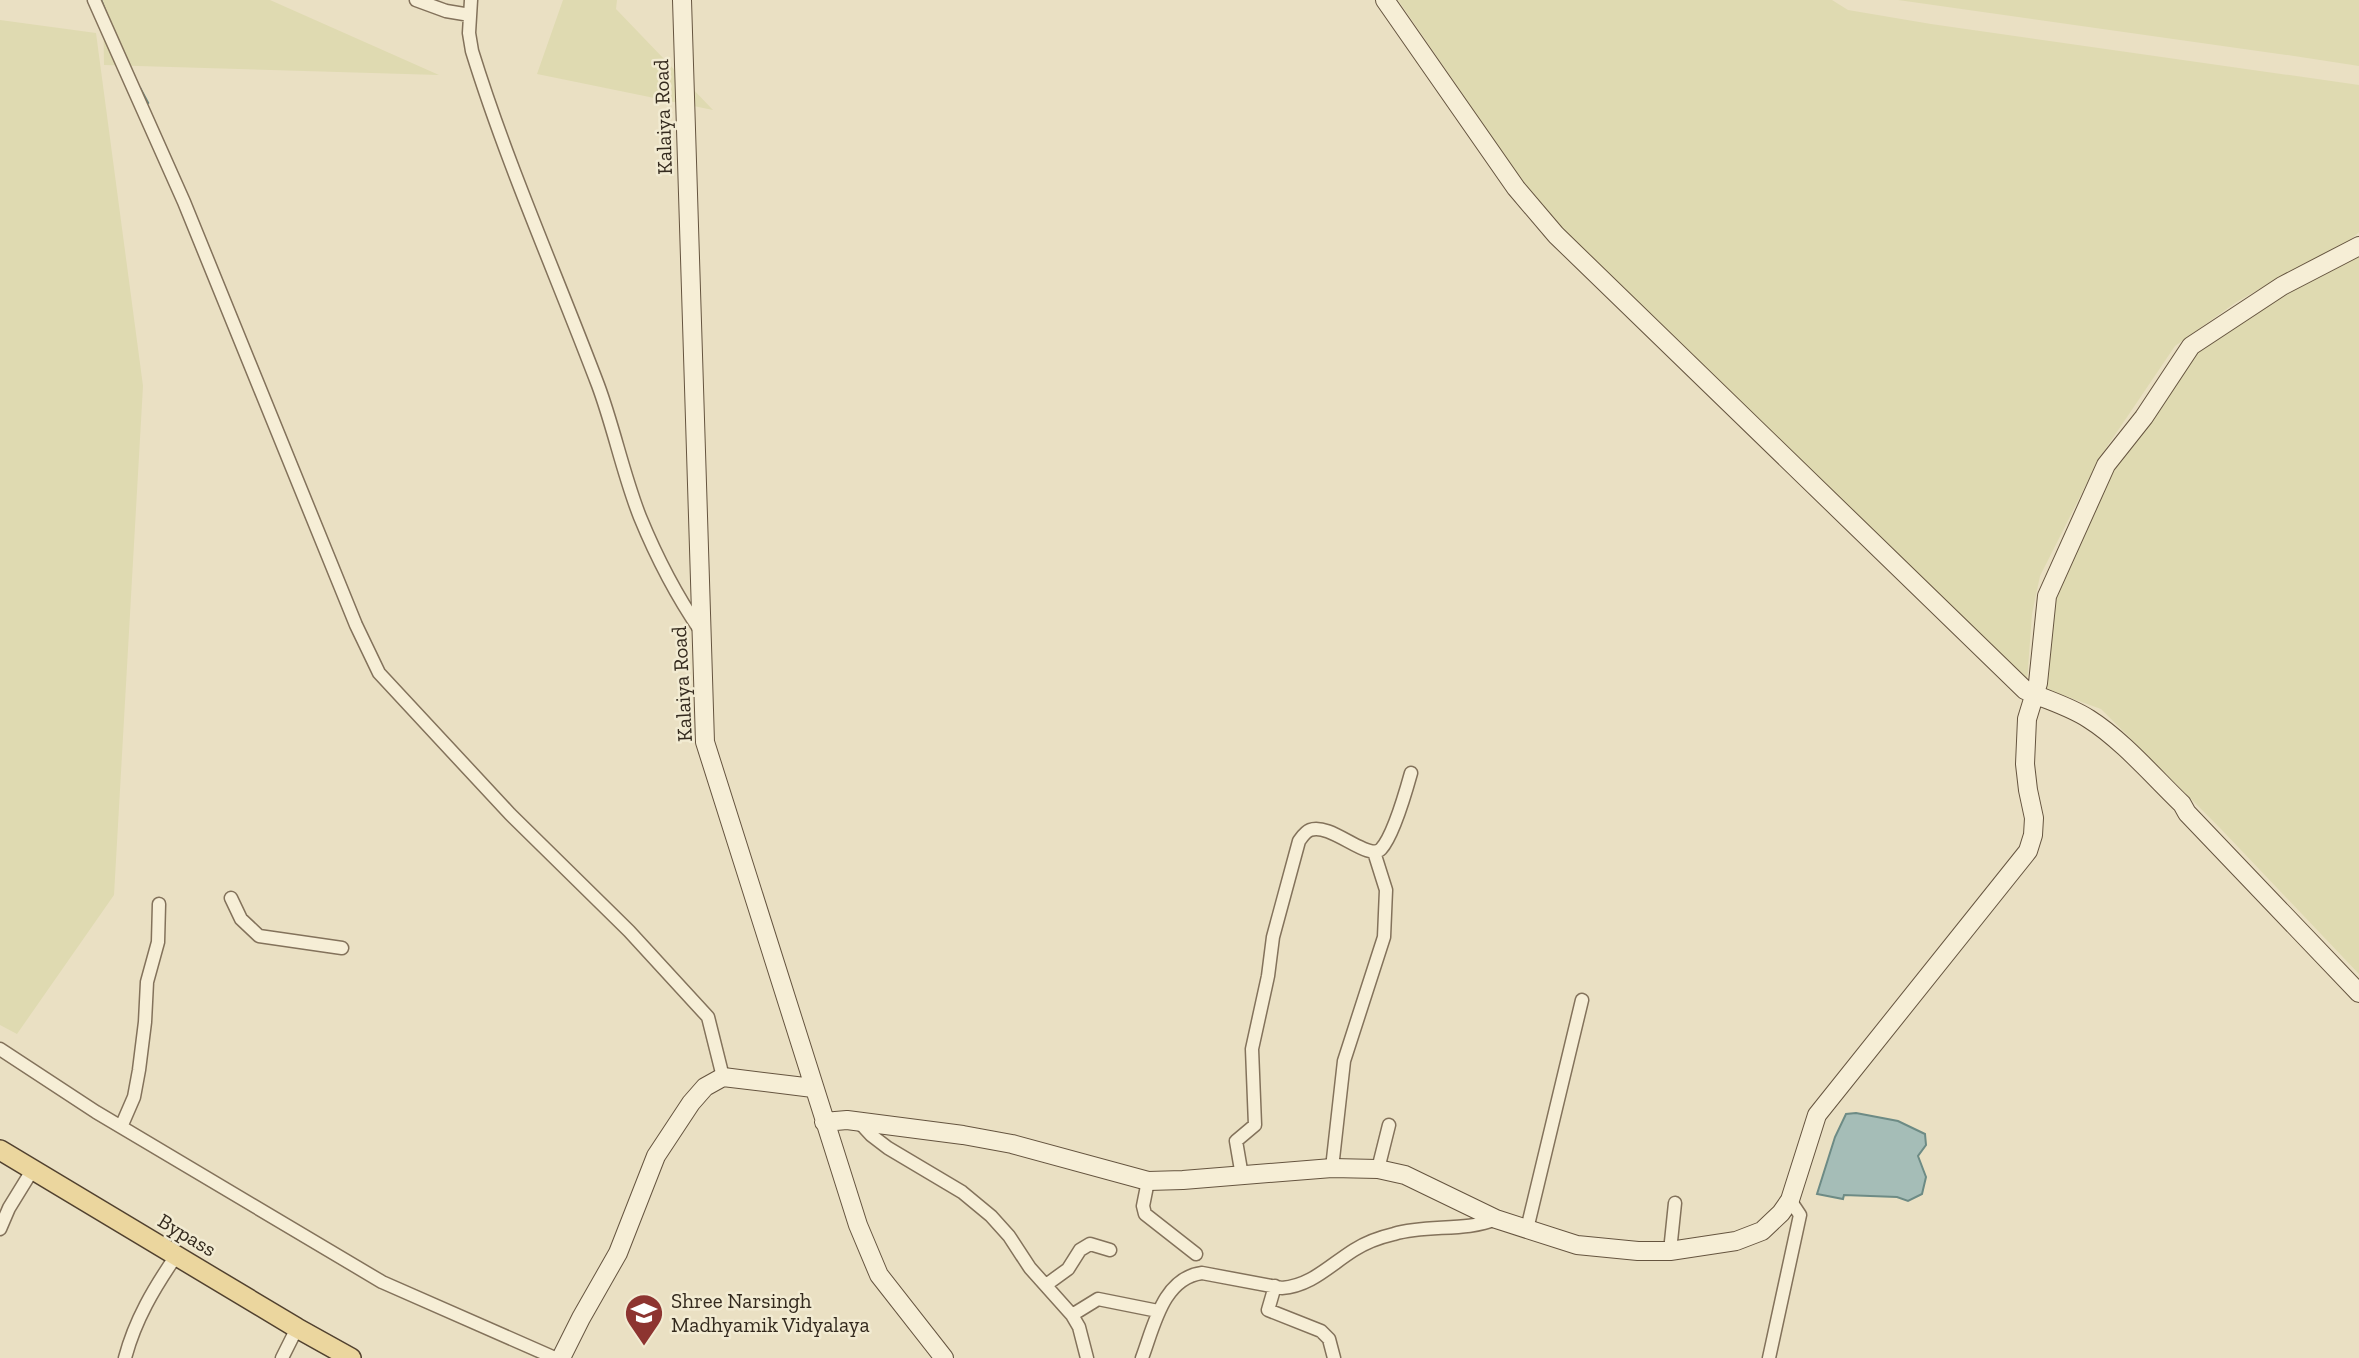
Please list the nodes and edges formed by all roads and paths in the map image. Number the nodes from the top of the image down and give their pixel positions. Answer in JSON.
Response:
{"nodes":[{"id":1,"x":94,"y":0,"type":"edge"},
{"id":2,"x":416,"y":0,"type":"edge"},
{"id":3,"x":471,"y":0,"type":"edge"},
{"id":4,"x":682,"y":0,"type":"edge"},
{"id":5,"x":1385,"y":0,"type":"edge"},
{"id":6,"x":470,"y":15,"type":"junction"},
{"id":7,"x":2359,"y":246,"type":"edge"},
{"id":8,"x":702,"y":632,"type":"junction"},
{"id":9,"x":2034,"y":694,"type":"junction"},
{"id":10,"x":1411,"y":773,"type":"dead end"},
{"id":11,"x":1374,"y":852,"type":"junction"},
{"id":12,"x":231,"y":898,"type":"dead end"},
{"id":13,"x":159,"y":904,"type":"dead end"},
{"id":14,"x":342,"y":948,"type":"dead end"},
{"id":15,"x":2359,"y":993,"type":"edge"},
{"id":16,"x":1582,"y":1000,"type":"dead end"},
{"id":17,"x":0,"y":1049,"type":"edge"},
{"id":18,"x":723,"y":1077,"type":"junction"},
{"id":19,"x":813,"y":1088,"type":"junction"},
{"id":20,"x":824,"y":1122,"type":"junction"},
{"id":21,"x":859,"y":1122,"type":"junction"},
{"id":22,"x":1390,"y":1125,"type":"dead end"},
{"id":23,"x":121,"y":1127,"type":"junction"},
{"id":24,"x":0,"y":1150,"type":"edge"},
{"id":25,"x":1332,"y":1168,"type":"junction"},
{"id":26,"x":33,"y":1169,"type":"junction"},
{"id":27,"x":1378,"y":1169,"type":"junction"},
{"id":28,"x":1242,"y":1176,"type":"junction"},
{"id":29,"x":1148,"y":1181,"type":"junction"},
{"id":30,"x":1790,"y":1200,"type":"junction"},
{"id":31,"x":1675,"y":1203,"type":"dead end"},
{"id":32,"x":1496,"y":1219,"type":"junction"},
{"id":33,"x":0,"y":1229,"type":"edge"},
{"id":34,"x":1527,"y":1229,"type":"junction"},
{"id":35,"x":1110,"y":1250,"type":"dead end"},
{"id":36,"x":1670,"y":1251,"type":"junction"},
{"id":37,"x":1196,"y":1254,"type":"dead end"},
{"id":38,"x":176,"y":1255,"type":"junction"},
{"id":39,"x":1046,"y":1285,"type":"junction"},
{"id":40,"x":1275,"y":1286,"type":"junction"},
{"id":41,"x":1158,"y":1311,"type":"junction"},
{"id":42,"x":1072,"y":1315,"type":"junction"},
{"id":43,"x":297,"y":1328,"type":"junction"},
{"id":44,"x":125,"y":1358,"type":"edge"},
{"id":45,"x":282,"y":1358,"type":"edge"},
{"id":46,"x":351,"y":1358,"type":"edge"},
{"id":47,"x":555,"y":1358,"type":"edge"},
{"id":48,"x":561,"y":1358,"type":"edge"},
{"id":49,"x":944,"y":1358,"type":"edge"},
{"id":50,"x":1087,"y":1358,"type":"edge"},
{"id":51,"x":1142,"y":1358,"type":"edge"},
{"id":52,"x":1334,"y":1358,"type":"edge"},
{"id":53,"x":1769,"y":1358,"type":"edge"}],
"edges":[{"from":1,"to":18,"type":"street"},
{"from":2,"to":6,"type":"street"},
{"from":3,"to":6,"type":"street"},
{"from":4,"to":8,"type":"street","name":"Kalaiya Road"},
{"from":5,"to":9,"type":"street"},
{"from":6,"to":8,"type":"street"},
{"from":7,"to":9,"type":"street"},
{"from":8,"to":19,"type":"street","name":"Kalaiya Road"},
{"from":9,"to":15,"type":"street"},
{"from":9,"to":30,"type":"street"},
{"from":10,"to":11,"type":"street"},
{"from":11,"to":25,"type":"street"},
{"from":11,"to":28,"type":"street"},
{"from":12,"to":14,"type":"street"},
{"from":13,"to":23,"type":"street"},
{"from":16,"to":34,"type":"street"},
{"from":17,"to":23,"type":"street"},
{"from":18,"to":19,"type":"street"},
{"from":18,"to":48,"type":"street"},
{"from":19,"to":20,"type":"street","name":"Kalaiya Road"},
{"from":20,"to":21,"type":"street"},
{"from":20,"to":49,"type":"street","name":"Kalaiya Road"},
{"from":21,"to":29,"type":"street"},
{"from":21,"to":39,"type":"street"},
{"from":22,"to":27,"type":"street"},
{"from":23,"to":47,"type":"street"},
{"from":24,"to":26,"type":"main road","name":"Bypass"},
{"from":25,"to":27,"type":"street"},
{"from":25,"to":28,"type":"street"},
{"from":26,"to":33,"type":"street"},
{"from":26,"to":38,"type":"main road","name":"Bypass"},
{"from":27,"to":32,"type":"street"},
{"from":28,"to":29,"type":"street"},
{"from":29,"to":37,"type":"street"},
{"from":30,"to":36,"type":"street"},
{"from":30,"to":53,"type":"street"},
{"from":31,"to":36,"type":"street"},
{"from":32,"to":34,"type":"street"},
{"from":32,"to":40,"type":"street"},
{"from":34,"to":36,"type":"street"},
{"from":35,"to":39,"type":"street"},
{"from":38,"to":43,"type":"main road","name":"Bypass"},
{"from":38,"to":44,"type":"street"},
{"from":39,"to":42,"type":"street"},
{"from":40,"to":41,"type":"street"},
{"from":40,"to":52,"type":"street"},
{"from":41,"to":42,"type":"street"},
{"from":41,"to":51,"type":"street"},
{"from":42,"to":50,"type":"street"},
{"from":43,"to":45,"type":"street"},
{"from":43,"to":46,"type":"main road","name":"Bypass"}]}
